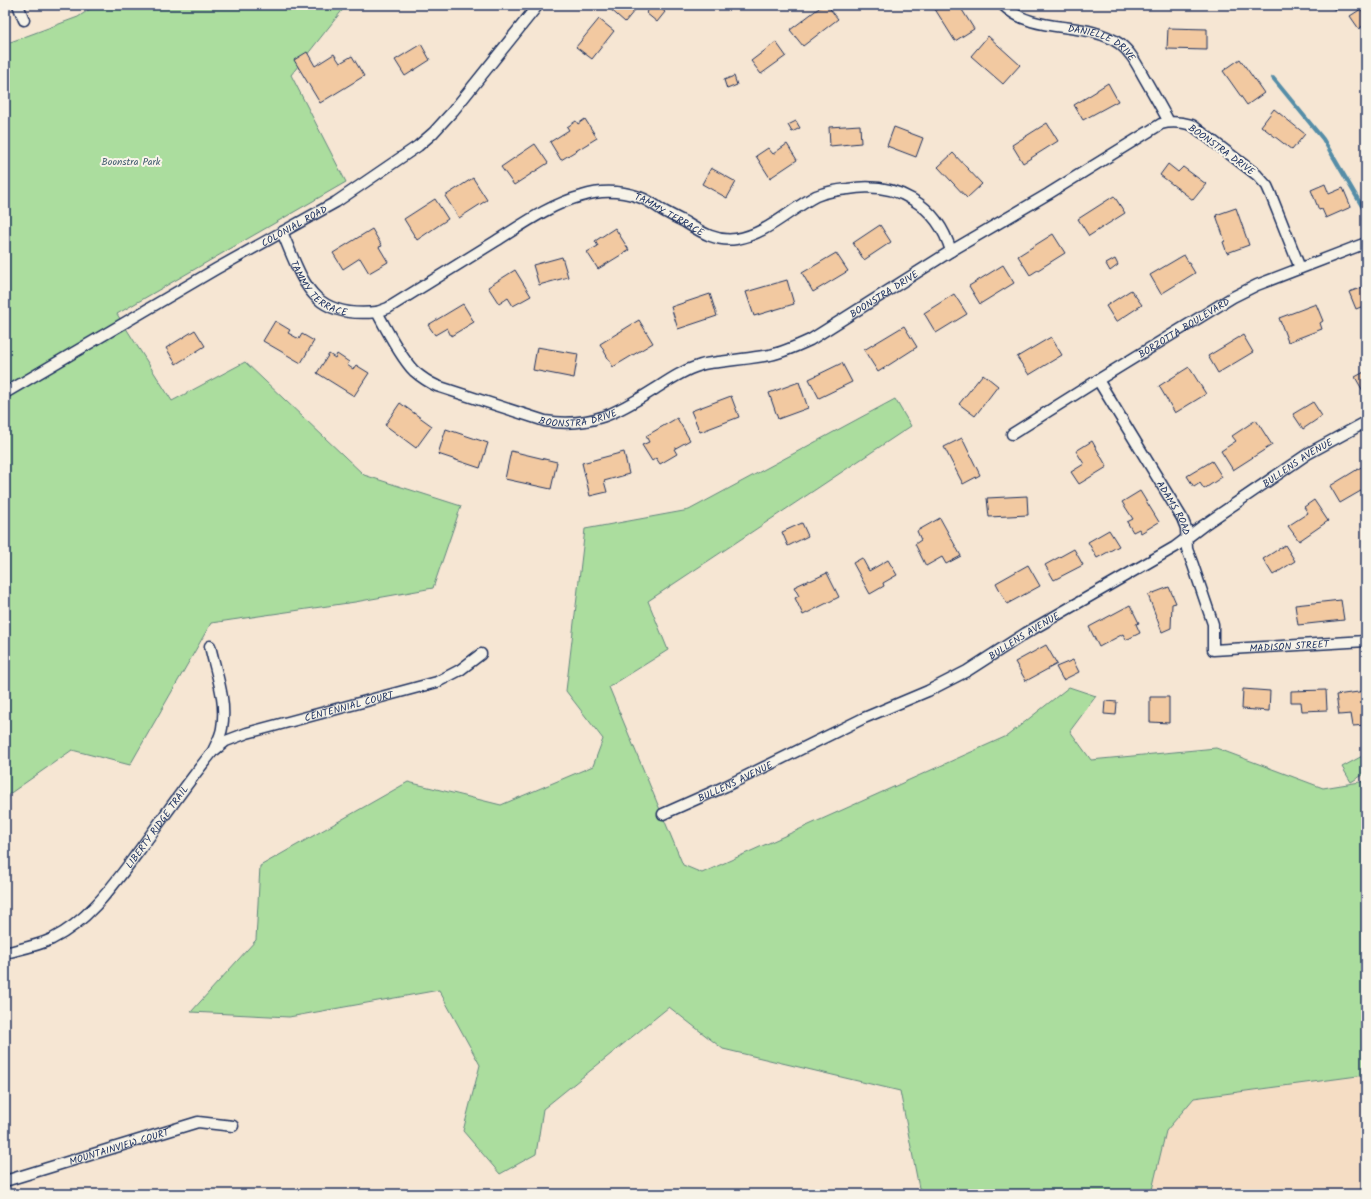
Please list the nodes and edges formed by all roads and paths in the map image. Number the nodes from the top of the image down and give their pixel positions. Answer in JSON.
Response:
{"nodes":[{"id":1,"x":18,"y":5,"type":"edge"},
{"id":2,"x":538,"y":5,"type":"edge"},
{"id":3,"x":1003,"y":5,"type":"edge"},
{"id":4,"x":24,"y":20,"type":"dead end"},
{"id":5,"x":1169,"y":122,"type":"junction"},
{"id":6,"x":282,"y":232,"type":"junction"},
{"id":7,"x":1366,"y":242,"type":"edge"},
{"id":8,"x":951,"y":251,"type":"junction"},
{"id":9,"x":1300,"y":268,"type":"junction"},
{"id":10,"x":377,"y":312,"type":"junction"},
{"id":11,"x":1098,"y":380,"type":"junction"},
{"id":12,"x":5,"y":393,"type":"edge"},
{"id":13,"x":1366,"y":422,"type":"edge"},
{"id":14,"x":1012,"y":434,"type":"dead end"},
{"id":15,"x":1187,"y":538,"type":"junction"},
{"id":16,"x":1366,"y":641,"type":"edge"},
{"id":17,"x":210,"y":646,"type":"dead end"},
{"id":18,"x":1213,"y":650,"type":"joint"},
{"id":19,"x":481,"y":654,"type":"dead end"},
{"id":20,"x":213,"y":751,"type":"junction"},
{"id":21,"x":662,"y":814,"type":"dead end"},
{"id":22,"x":5,"y":952,"type":"edge"},
{"id":23,"x":233,"y":1126,"type":"dead end"},
{"id":24,"x":5,"y":1181,"type":"edge"}],
"edges":[{"from":1,"to":4,"type":"street"},
{"from":2,"to":6,"type":"street","name":"COLONIAL ROAD"},
{"from":3,"to":5,"type":"street","name":"DANIELLE DRIVE"},
{"from":5,"to":8,"type":"street","name":"BOONSTRA DRIVE"},
{"from":5,"to":9,"type":"street","name":"BOONSTRA DRIVE"},
{"from":6,"to":10,"type":"street","name":"TAMMY TERRACE"},
{"from":6,"to":12,"type":"street","name":"COLONIAL ROAD"},
{"from":7,"to":9,"type":"street","name":"BORZOTTA BOULEVARD"},
{"from":8,"to":10,"type":"street","name":"TAMMY TERRACE"},
{"from":8,"to":10,"type":"street","name":"BOONSTRA DRIVE"},
{"from":9,"to":11,"type":"street","name":"BORZOTTA BOULEVARD"},
{"from":11,"to":14,"type":"street","name":"BORZOTTA BOULEVARD"},
{"from":11,"to":15,"type":"street","name":"ADAMS ROAD"},
{"from":13,"to":15,"type":"street","name":"BULLENS AVENUE"},
{"from":15,"to":18,"type":"street","name":"ADAMS ROAD"},
{"from":15,"to":21,"type":"street","name":"BULLENS AVENUE"},
{"from":16,"to":18,"type":"street","name":"MADISON STREET"},
{"from":17,"to":20,"type":"street","name":"LIBERTY RIDGE TRAIL"},
{"from":19,"to":20,"type":"street","name":"CENTENNIAL COURT"},
{"from":20,"to":22,"type":"street","name":"LIBERTY RIDGE TRAIL"},
{"from":23,"to":24,"type":"street","name":"MOUNTAINVIEW COURT"}]}
